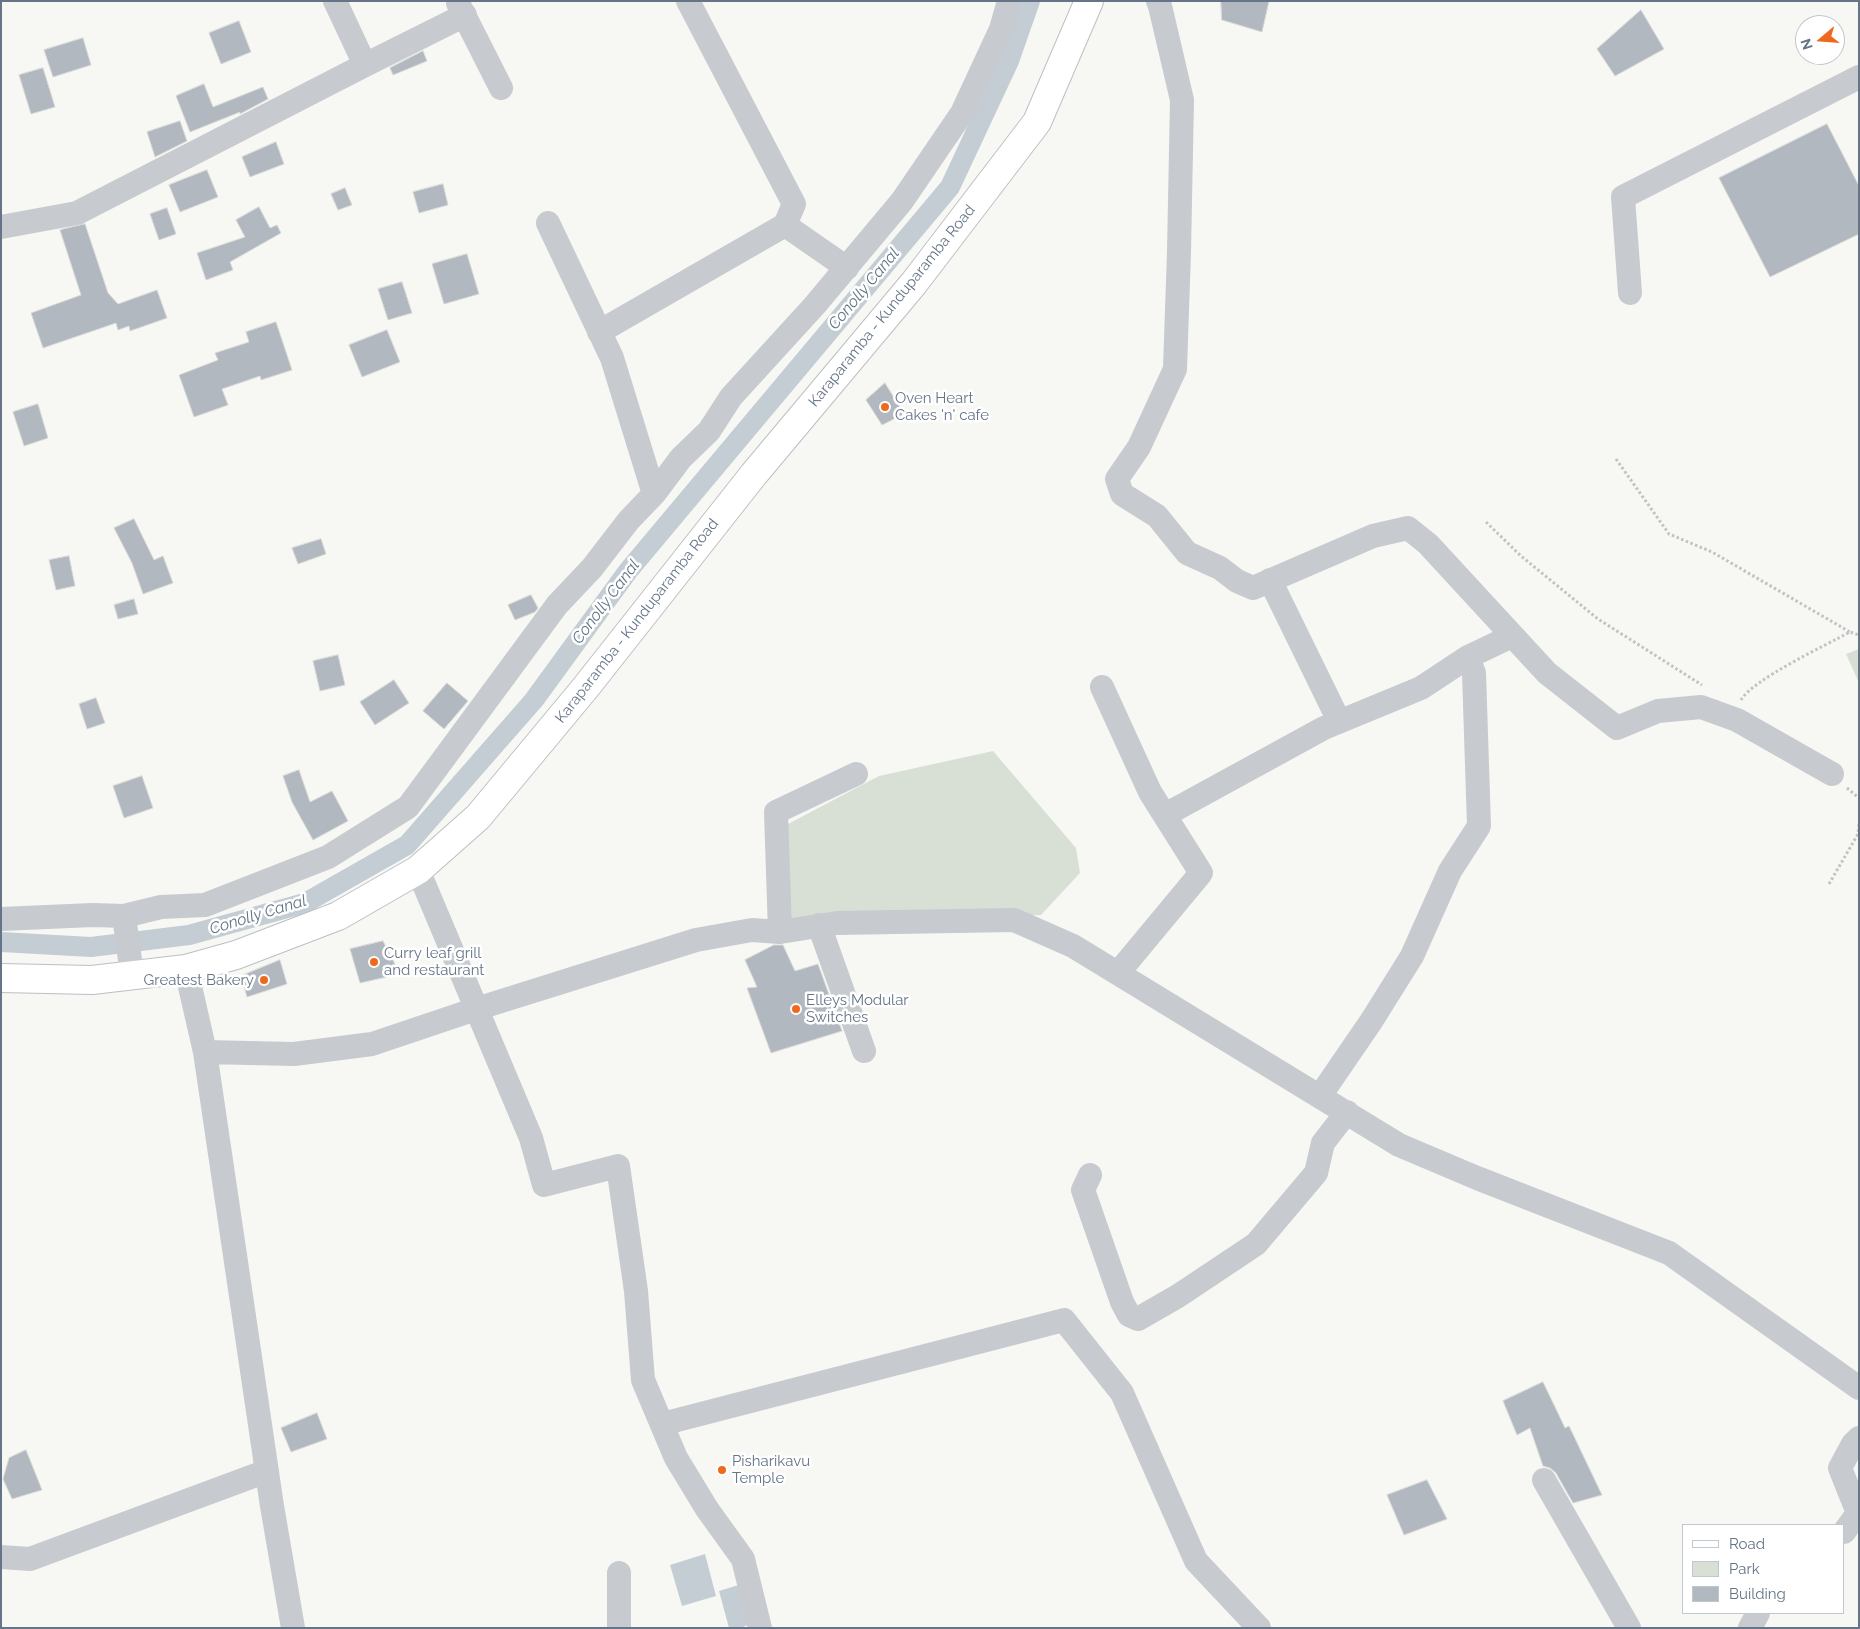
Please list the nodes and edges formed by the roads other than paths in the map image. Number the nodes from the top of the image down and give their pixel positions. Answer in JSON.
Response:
{"nodes":[{"id":1,"x":335,"y":1,"type":"edge"},
{"id":2,"x":688,"y":1,"type":"edge"},
{"id":3,"x":1009,"y":1,"type":"edge"},
{"id":4,"x":1089,"y":1,"type":"edge"},
{"id":5,"x":1158,"y":1,"type":"edge"},
{"id":6,"x":461,"y":8,"type":"edge"},
{"id":7,"x":365,"y":64,"type":"junction"},
{"id":8,"x":1859,"y":77,"type":"edge"},
{"id":9,"x":501,"y":88,"type":"dead end"},
{"id":10,"x":548,"y":223,"type":"dead end"},
{"id":11,"x":785,"y":225,"type":"junction"},
{"id":12,"x":1,"y":227,"type":"edge"},
{"id":13,"x":847,"y":268,"type":"junction"},
{"id":14,"x":1630,"y":293,"type":"dead end"},
{"id":15,"x":600,"y":332,"type":"junction"},
{"id":16,"x":654,"y":494,"type":"junction"},
{"id":17,"x":1270,"y":580,"type":"junction"},
{"id":18,"x":1512,"y":636,"type":"junction"},
{"id":19,"x":1468,"y":657,"type":"junction"},
{"id":20,"x":1102,"y":687,"type":"dead end"},
{"id":21,"x":1339,"y":721,"type":"junction"},
{"id":22,"x":856,"y":774,"type":"dead end"},
{"id":23,"x":1832,"y":774,"type":"dead end"},
{"id":24,"x":1165,"y":816,"type":"junction"},
{"id":25,"x":418,"y":870,"type":"junction"},
{"id":26,"x":124,"y":916,"type":"junction"},
{"id":27,"x":1,"y":919,"type":"edge"},
{"id":28,"x":819,"y":925,"type":"junction"},
{"id":29,"x":780,"y":932,"type":"junction"},
{"id":30,"x":186,"y":968,"type":"junction"},
{"id":31,"x":1118,"y":974,"type":"junction"},
{"id":32,"x":132,"y":975,"type":"junction"},
{"id":33,"x":1,"y":978,"type":"edge"},
{"id":34,"x":476,"y":1009,"type":"junction"},
{"id":35,"x":864,"y":1051,"type":"dead end"},
{"id":36,"x":205,"y":1052,"type":"junction"},
{"id":37,"x":1320,"y":1096,"type":"junction"},
{"id":38,"x":1347,"y":1112,"type":"junction"},
{"id":39,"x":1090,"y":1174,"type":"dead end"},
{"id":40,"x":1859,"y":1388,"type":"edge"},
{"id":41,"x":662,"y":1424,"type":"junction"},
{"id":42,"x":1859,"y":1438,"type":"edge"},
{"id":43,"x":267,"y":1471,"type":"junction"},
{"id":44,"x":1544,"y":1480,"type":"dead end"},
{"id":45,"x":1845,"y":1531,"type":"edge"},
{"id":46,"x":1,"y":1557,"type":"edge"},
{"id":47,"x":619,"y":1573,"type":"dead end"},
{"id":48,"x":1757,"y":1614,"type":"edge"},
{"id":49,"x":758,"y":1627,"type":"edge"},
{"id":50,"x":293,"y":1628,"type":"edge"},
{"id":51,"x":619,"y":1628,"type":"edge"},
{"id":52,"x":1260,"y":1628,"type":"edge"},
{"id":53,"x":1629,"y":1628,"type":"edge"},
{"id":54,"x":1750,"y":1628,"type":"edge"}],
"edges":[{"from":1,"to":7,"type":"street"},
{"from":2,"to":11,"type":"street"},
{"from":3,"to":13,"type":"street"},
{"from":4,"to":25,"type":"main road","name":"Karaparamba - Kunduparamba Road"},
{"from":5,"to":17,"type":"street"},
{"from":6,"to":7,"type":"street"},
{"from":6,"to":9,"type":"street"},
{"from":7,"to":12,"type":"street"},
{"from":8,"to":14,"type":"street"},
{"from":10,"to":15,"type":"street"},
{"from":11,"to":13,"type":"street"},
{"from":11,"to":15,"type":"street"},
{"from":13,"to":16,"type":"street"},
{"from":15,"to":16,"type":"street"},
{"from":16,"to":26,"type":"street"},
{"from":17,"to":18,"type":"street"},
{"from":17,"to":21,"type":"street"},
{"from":18,"to":19,"type":"street"},
{"from":18,"to":23,"type":"street"},
{"from":19,"to":21,"type":"street"},
{"from":19,"to":37,"type":"street"},
{"from":20,"to":24,"type":"street"},
{"from":21,"to":24,"type":"street"},
{"from":22,"to":29,"type":"street"},
{"from":24,"to":31,"type":"street"},
{"from":25,"to":30,"type":"main road","name":"Karaparamba - Kunduparamba Road"},
{"from":25,"to":34,"type":"street"},
{"from":26,"to":27,"type":"street"},
{"from":26,"to":32,"type":"street"},
{"from":28,"to":29,"type":"street"},
{"from":28,"to":31,"type":"street"},
{"from":28,"to":35,"type":"street"},
{"from":29,"to":34,"type":"street"},
{"from":30,"to":32,"type":"main road","name":"Karaparamba - Kunduparamba Road"},
{"from":30,"to":36,"type":"street"},
{"from":31,"to":37,"type":"street"},
{"from":32,"to":33,"type":"main road","name":"Karaparamba - Kunduparamba Road"},
{"from":34,"to":36,"type":"street"},
{"from":34,"to":41,"type":"street"},
{"from":36,"to":43,"type":"street"},
{"from":37,"to":38,"type":"street"},
{"from":38,"to":39,"type":"street"},
{"from":38,"to":40,"type":"street"},
{"from":41,"to":49,"type":"street"},
{"from":41,"to":52,"type":"street"},
{"from":42,"to":45,"type":"street"},
{"from":43,"to":46,"type":"street"},
{"from":43,"to":50,"type":"street"},
{"from":44,"to":53,"type":"street"},
{"from":47,"to":51,"type":"street"},
{"from":48,"to":54,"type":"street"}]}
